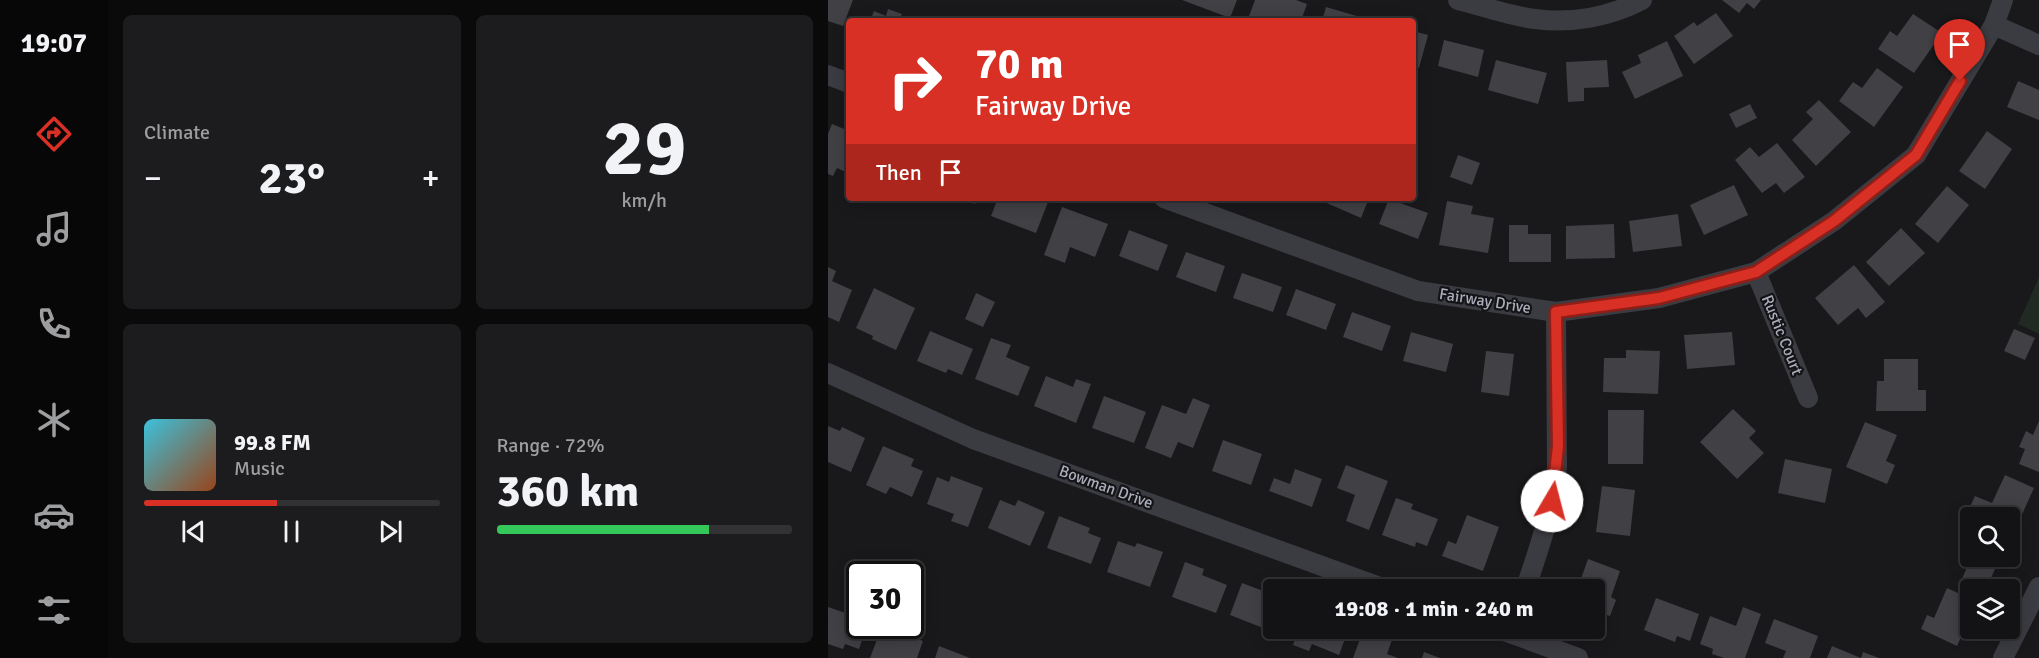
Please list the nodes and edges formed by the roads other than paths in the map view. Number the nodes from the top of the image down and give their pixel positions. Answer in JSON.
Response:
{"nodes":[{"id":1,"x":1458,"y":0,"type":"edge"},
{"id":2,"x":1642,"y":0,"type":"edge"},
{"id":3,"x":2003,"y":0,"type":"edge"},
{"id":4,"x":1994,"y":25,"type":"junction"},
{"id":5,"x":2039,"y":45,"type":"edge"},
{"id":6,"x":828,"y":75,"type":"edge"},
{"id":7,"x":846,"y":82,"type":"edge"},
{"id":8,"x":1172,"y":201,"type":"edge"},
{"id":9,"x":1756,"y":272,"type":"junction"},
{"id":10,"x":1556,"y":312,"type":"junction"},
{"id":11,"x":828,"y":373,"type":"edge"},
{"id":12,"x":1808,"y":398,"type":"dead end"},
{"id":13,"x":1358,"y":579,"type":"edge"},
{"id":14,"x":1529,"y":579,"type":"edge"},
{"id":15,"x":2039,"y":587,"type":"edge"},
{"id":16,"x":1528,"y":639,"type":"edge"},
{"id":17,"x":1578,"y":658,"type":"edge"},
{"id":18,"x":2003,"y":658,"type":"edge"}],
"edges":[{"from":1,"to":2,"type":"street"},
{"from":3,"to":4,"type":"street","name":"Fairway Drive"},
{"from":4,"to":5,"type":"street"},
{"from":4,"to":9,"type":"street","name":"Fairway Drive"},
{"from":6,"to":7,"type":"street"},
{"from":8,"to":10,"type":"street","name":"Fairway Drive"},
{"from":9,"to":10,"type":"street","name":"Fairway Drive"},
{"from":9,"to":12,"type":"street","name":"Rustic Court"},
{"from":10,"to":14,"type":"street"},
{"from":11,"to":13,"type":"street","name":"Bowman Drive"},
{"from":15,"to":18,"type":"street"},
{"from":16,"to":17,"type":"street"}]}
